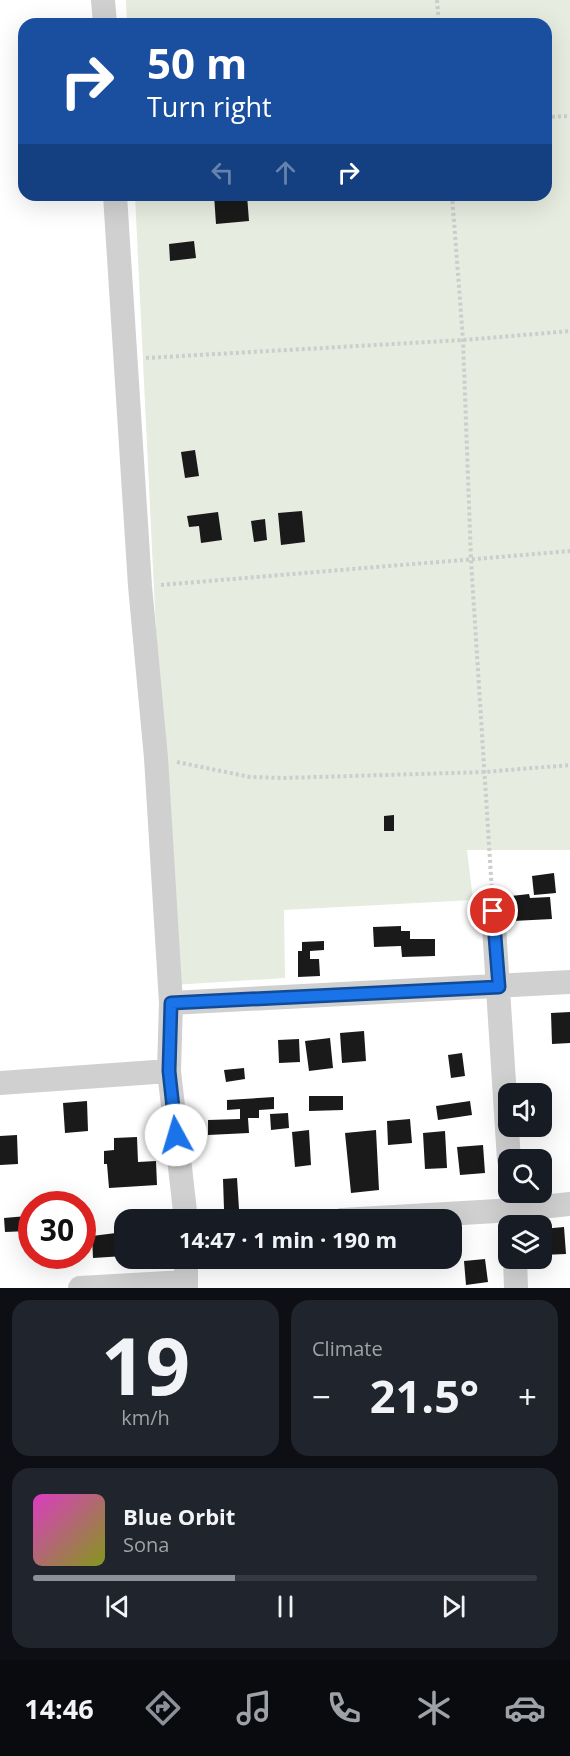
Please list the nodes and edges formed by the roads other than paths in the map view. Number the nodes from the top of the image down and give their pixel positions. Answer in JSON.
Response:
{"nodes":[{"id":1,"x":103,"y":0,"type":"edge"},
{"id":2,"x":104,"y":18,"type":"edge"},
{"id":3,"x":115,"y":201,"type":"edge"},
{"id":4,"x":493,"y":911,"type":"road end"},
{"id":5,"x":570,"y":982,"type":"edge"},
{"id":6,"x":499,"y":987,"type":"junction"},
{"id":7,"x":171,"y":1003,"type":"junction"},
{"id":8,"x":169,"y":1071,"type":"junction"},
{"id":9,"x":0,"y":1083,"type":"edge"},
{"id":10,"x":508,"y":1149,"type":"edge"},
{"id":11,"x":570,"y":1204,"type":"edge"},
{"id":12,"x":185,"y":1209,"type":"edge"},
{"id":13,"x":512,"y":1209,"type":"edge"},
{"id":14,"x":462,"y":1212,"type":"edge"},
{"id":15,"x":186,"y":1269,"type":"edge"},
{"id":16,"x":515,"y":1269,"type":"edge"},
{"id":17,"x":186,"y":1285,"type":"edge"},
{"id":18,"x":80,"y":1288,"type":"edge"},
{"id":19,"x":516,"y":1288,"type":"edge"}],
"edges":[{"from":1,"to":2,"type":"street"},
{"from":3,"to":7,"type":"street"},
{"from":4,"to":6,"type":"street"},
{"from":5,"to":6,"type":"street"},
{"from":6,"to":7,"type":"street"},
{"from":6,"to":10,"type":"street"},
{"from":7,"to":8,"type":"street"},
{"from":8,"to":9,"type":"street"},
{"from":8,"to":12,"type":"street"},
{"from":11,"to":13,"type":"street"},
{"from":13,"to":14,"type":"street"},
{"from":15,"to":17,"type":"street"},
{"from":16,"to":19,"type":"street"},
{"from":17,"to":18,"type":"street"}]}
